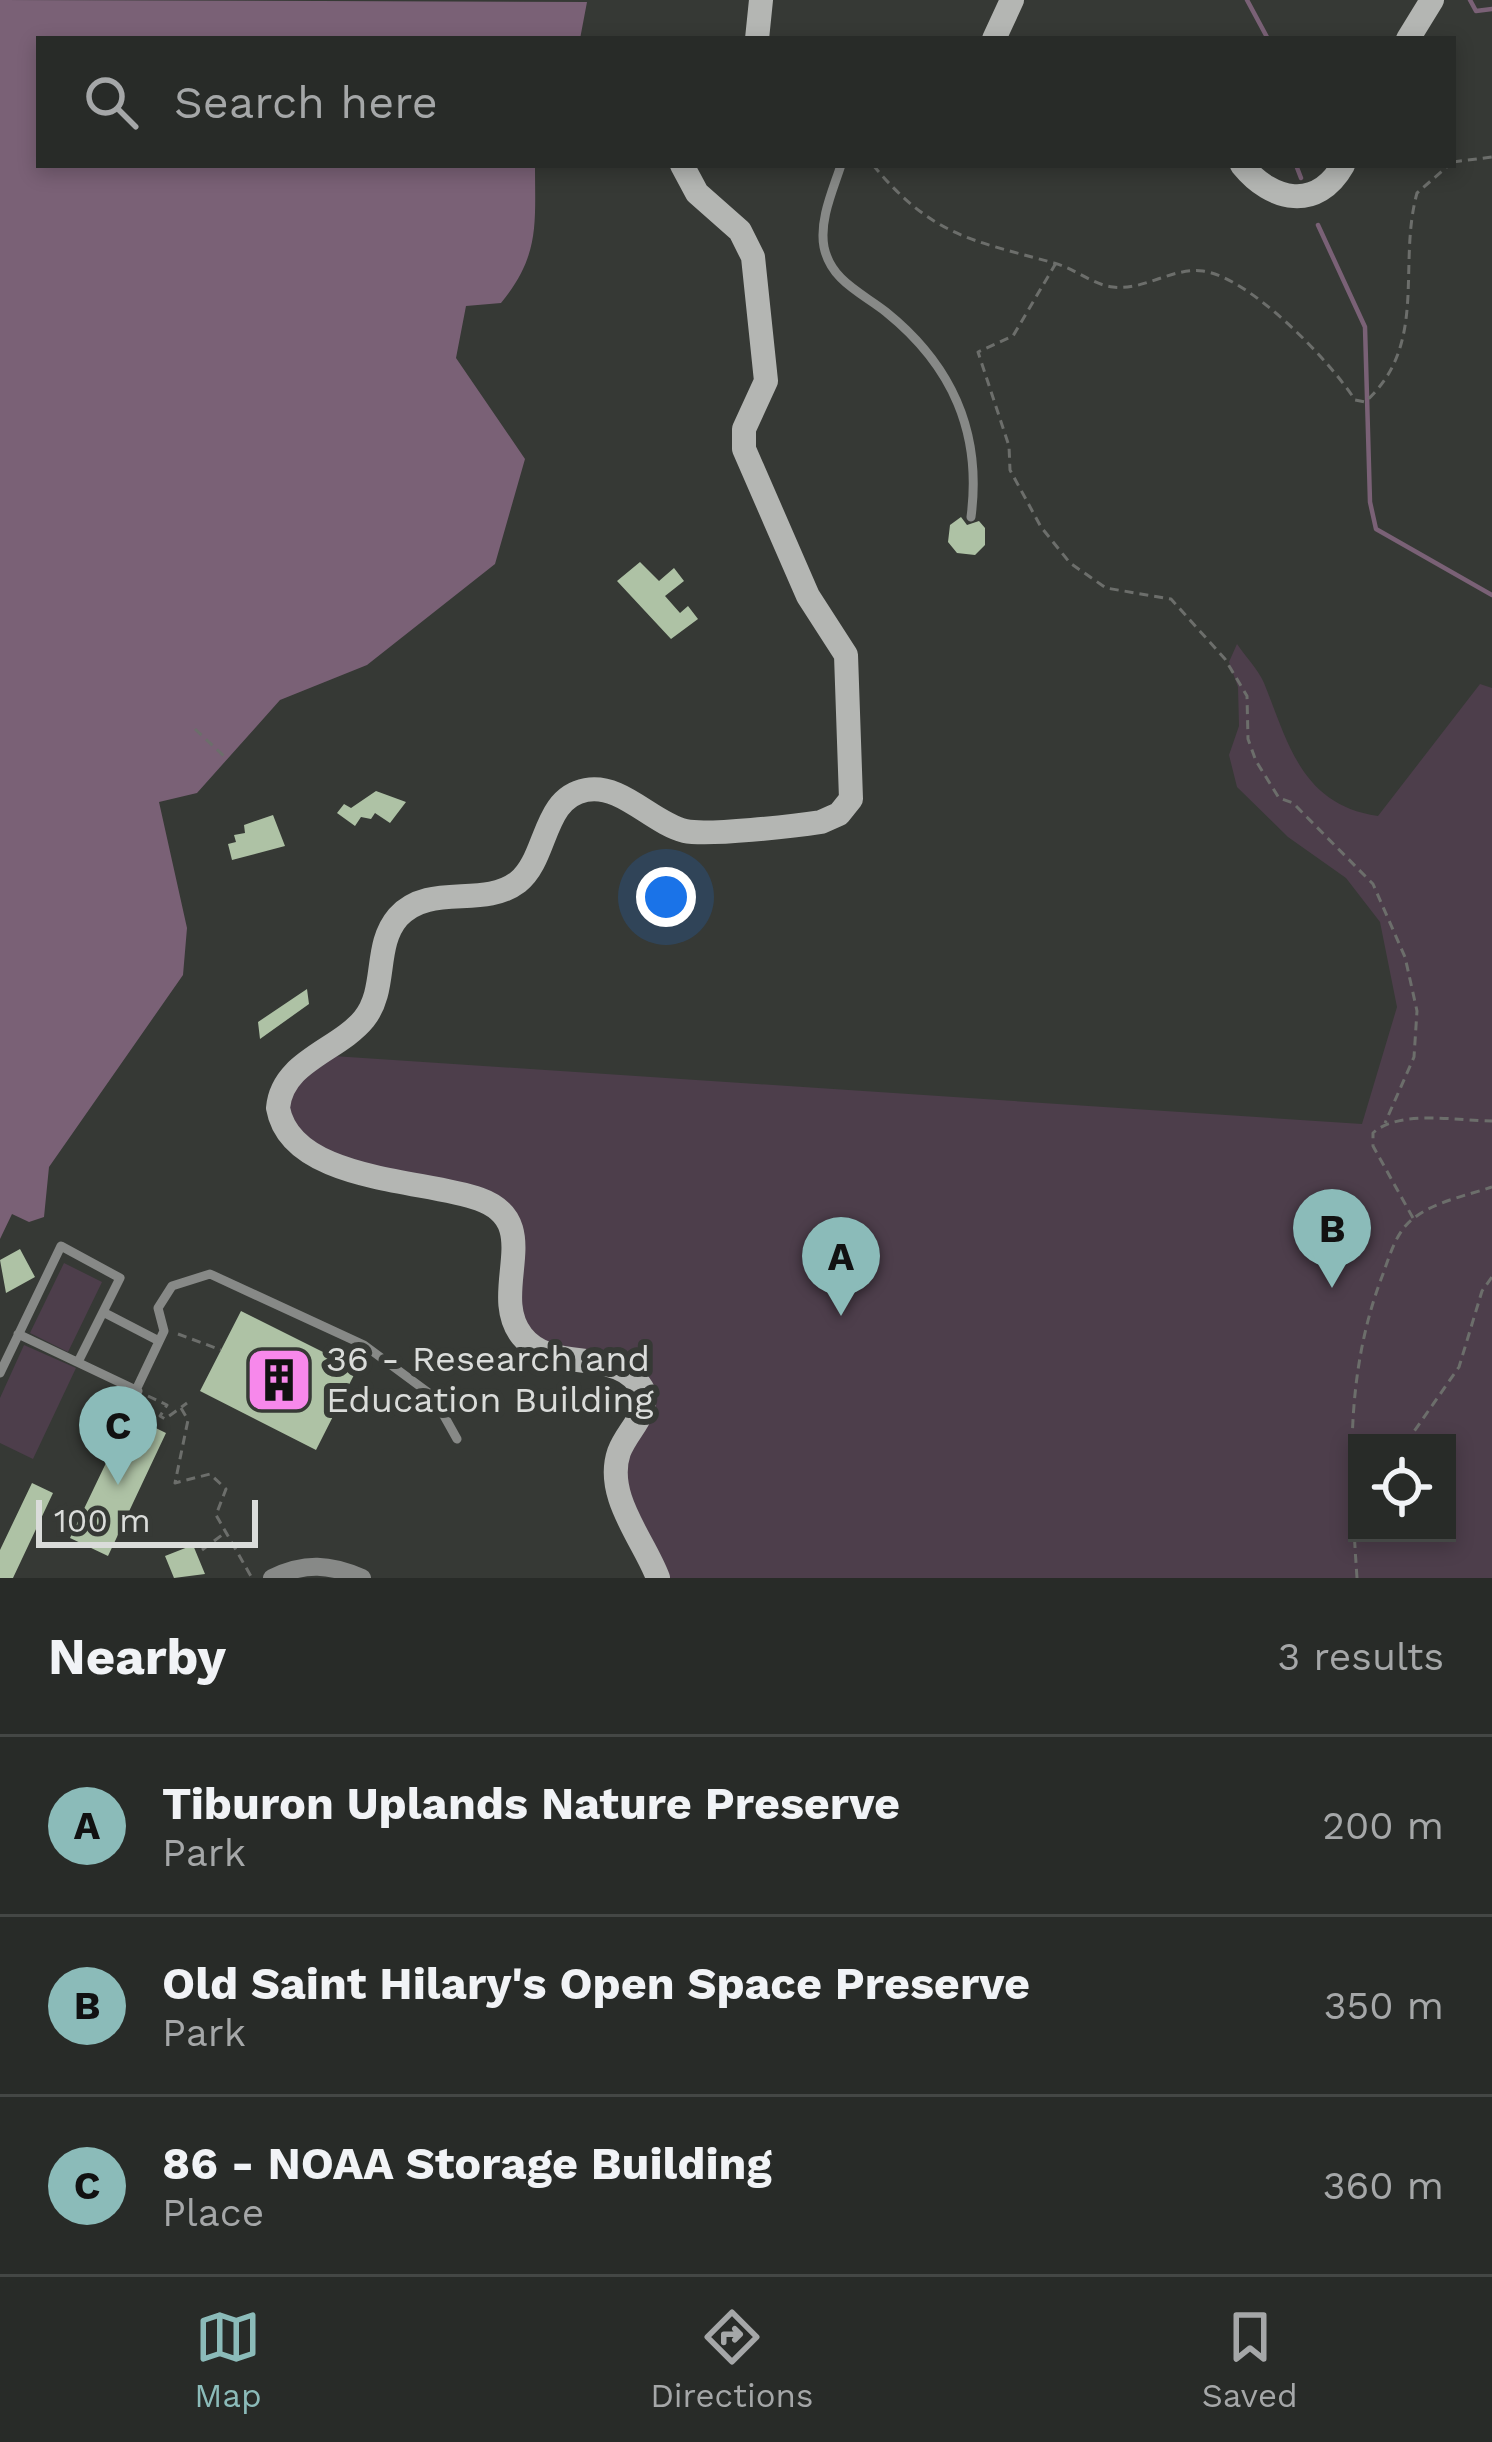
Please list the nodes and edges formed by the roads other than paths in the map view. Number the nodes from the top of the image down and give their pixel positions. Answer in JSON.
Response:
{"nodes":[{"id":1,"x":760,"y":0,"type":"edge"},
{"id":2,"x":1012,"y":0,"type":"edge"},
{"id":3,"x":1432,"y":0,"type":"edge"},
{"id":4,"x":757,"y":36,"type":"edge"},
{"id":5,"x":995,"y":36,"type":"edge"},
{"id":6,"x":1410,"y":36,"type":"edge"},
{"id":7,"x":687,"y":168,"type":"edge"},
{"id":8,"x":840,"y":168,"type":"edge"},
{"id":9,"x":1245,"y":168,"type":"edge"},
{"id":10,"x":1341,"y":168,"type":"edge"},
{"id":11,"x":971,"y":517,"type":"dead end"},
{"id":12,"x":103,"y":1312,"type":"junction"},
{"id":13,"x":18,"y":1334,"type":"junction"},
{"id":14,"x":161,"y":1336,"type":"junction"},
{"id":15,"x":78,"y":1362,"type":"junction"},
{"id":16,"x":0,"y":1372,"type":"edge"},
{"id":17,"x":457,"y":1438,"type":"dead end"},
{"id":18,"x":272,"y":1578,"type":"edge"},
{"id":19,"x":362,"y":1578,"type":"edge"},
{"id":20,"x":658,"y":1578,"type":"edge"}],
"edges":[{"from":1,"to":4,"type":"street"},
{"from":2,"to":5,"type":"street"},
{"from":3,"to":6,"type":"street"},
{"from":7,"to":20,"type":"street"},
{"from":8,"to":11,"type":"lane"},
{"from":9,"to":10,"type":"street"},
{"from":12,"to":13,"type":"lane"},
{"from":12,"to":14,"type":"lane"},
{"from":12,"to":15,"type":"lane"},
{"from":13,"to":15,"type":"lane"},
{"from":13,"to":16,"type":"lane"},
{"from":14,"to":15,"type":"lane"},
{"from":14,"to":17,"type":"lane"},
{"from":18,"to":19,"type":"street"}]}
